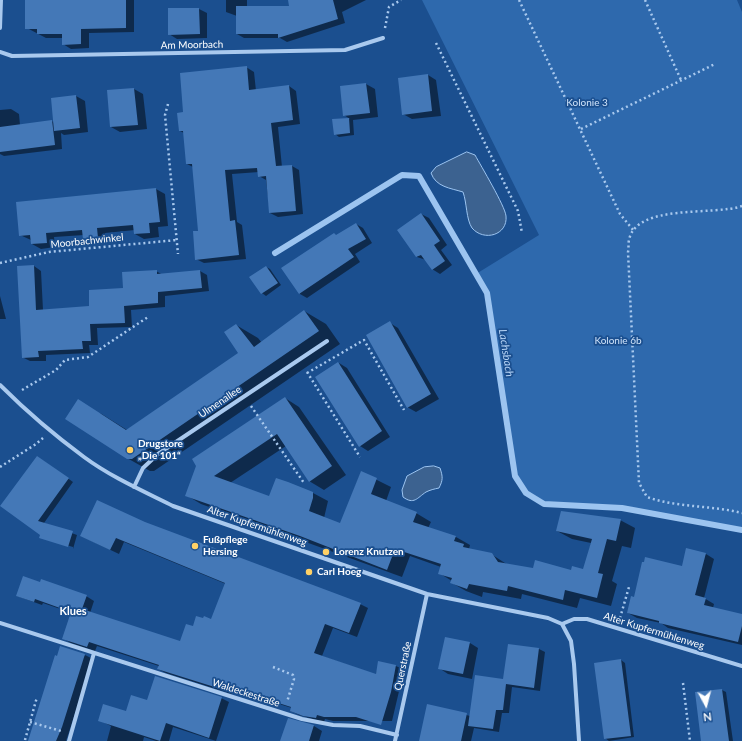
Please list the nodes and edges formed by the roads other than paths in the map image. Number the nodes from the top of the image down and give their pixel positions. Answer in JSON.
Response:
{"nodes":[{"id":1,"x":2,"y":0,"type":"edge"},
{"id":2,"x":0,"y":28,"type":"edge"},
{"id":3,"x":383,"y":38,"type":"road end"},
{"id":4,"x":0,"y":52,"type":"edge"},
{"id":5,"x":327,"y":341,"type":"dead end"},
{"id":6,"x":0,"y":385,"type":"edge"},
{"id":7,"x":134,"y":487,"type":"junction"},
{"id":8,"x":427,"y":594,"type":"junction"},
{"id":9,"x":0,"y":624,"type":"edge"},
{"id":10,"x":562,"y":624,"type":"junction"},
{"id":11,"x":94,"y":653,"type":"junction"},
{"id":12,"x":742,"y":666,"type":"edge"},
{"id":13,"x":397,"y":735,"type":"junction"},
{"id":14,"x":69,"y":741,"type":"edge"},
{"id":15,"x":395,"y":741,"type":"edge"},
{"id":16,"x":579,"y":741,"type":"edge"}],
"edges":[{"from":1,"to":2,"type":"street"},
{"from":3,"to":4,"type":"street","name":"Am Moorbach"},
{"from":5,"to":7,"type":"street","name":"Ulmenallee"},
{"from":6,"to":7,"type":"street","name":"Alter Kupfermühlenweg"},
{"from":7,"to":8,"type":"street","name":"Alter Kupfermühlenweg"},
{"from":8,"to":10,"type":"street","name":"Alter Kupfermühlenweg"},
{"from":8,"to":13,"type":"street","name":"Querstraße"},
{"from":9,"to":11,"type":"street","name":"Waldeckestraße"},
{"from":10,"to":12,"type":"street","name":"Alter Kupfermühlenweg"},
{"from":10,"to":16,"type":"street"},
{"from":11,"to":13,"type":"street","name":"Waldeckestraße"},
{"from":11,"to":14,"type":"street"},
{"from":13,"to":15,"type":"street","name":"Querstraße"}]}
